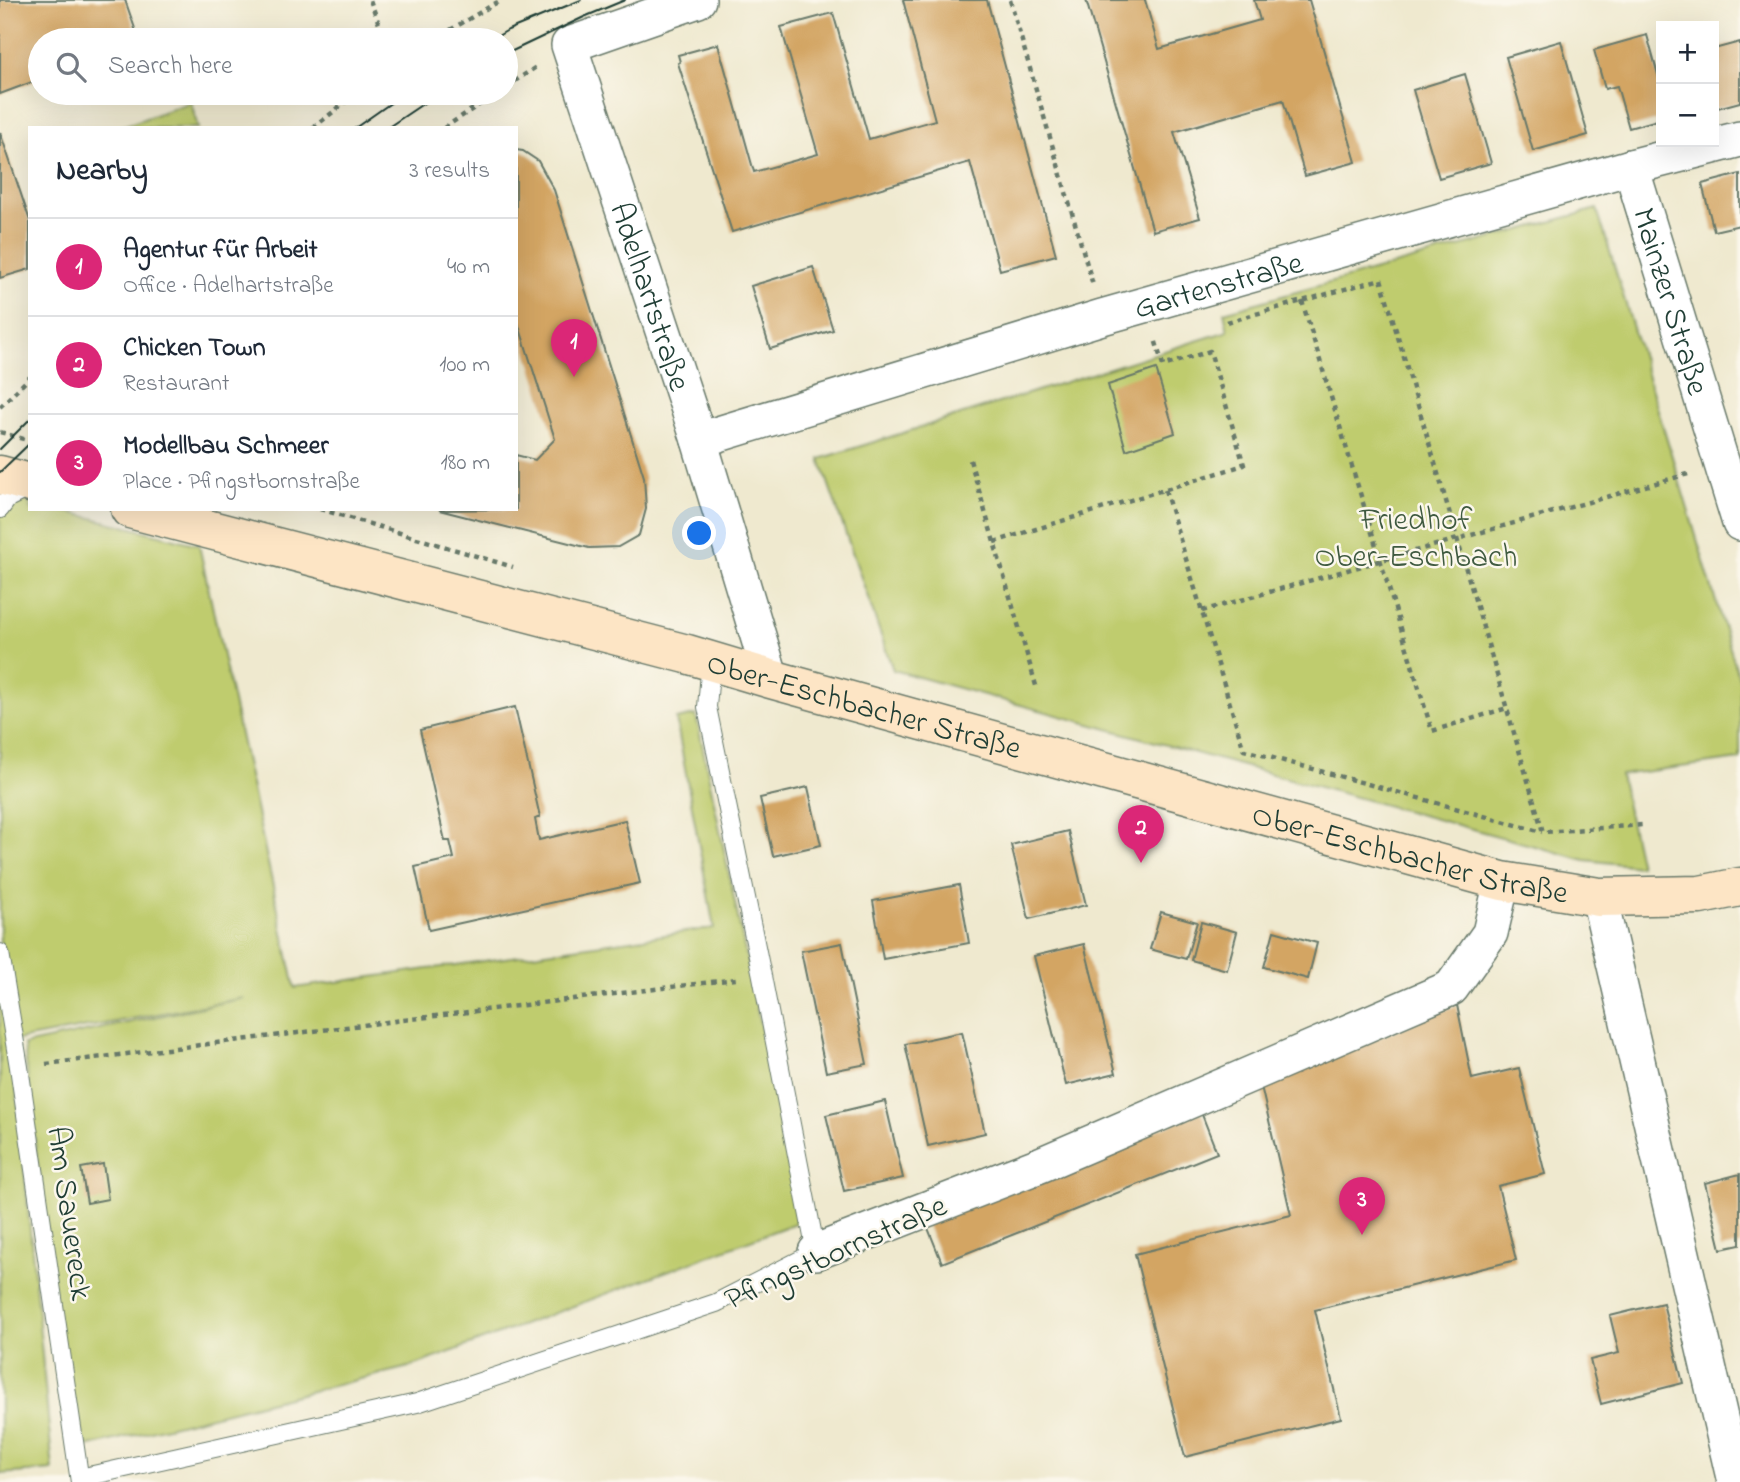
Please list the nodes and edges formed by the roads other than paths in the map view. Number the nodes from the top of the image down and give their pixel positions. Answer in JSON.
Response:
{"nodes":[{"id":1,"x":698,"y":0,"type":"edge"},
{"id":2,"x":1740,"y":139,"type":"edge"},
{"id":3,"x":1631,"y":167,"type":"junction"},
{"id":4,"x":699,"y":440,"type":"junction"},
{"id":5,"x":1729,"y":469,"type":"edge"},
{"id":6,"x":0,"y":475,"type":"edge"},
{"id":7,"x":28,"y":484,"type":"edge"},
{"id":8,"x":28,"y":486,"type":"edge"},
{"id":9,"x":0,"y":509,"type":"edge"},
{"id":10,"x":138,"y":511,"type":"edge"},
{"id":11,"x":1740,"y":523,"type":"edge"},
{"id":12,"x":710,"y":661,"type":"junction"},
{"id":13,"x":771,"y":679,"type":"junction"},
{"id":14,"x":1502,"y":881,"type":"junction"},
{"id":15,"x":1740,"y":887,"type":"edge"},
{"id":16,"x":1600,"y":897,"type":"junction"},
{"id":17,"x":0,"y":953,"type":"edge"},
{"id":18,"x":816,"y":1252,"type":"junction"},
{"id":19,"x":80,"y":1480,"type":"edge"},
{"id":20,"x":1735,"y":1482,"type":"edge"}],
"edges":[{"from":1,"to":4,"type":"street","name":"Adelhartstraße"},
{"from":2,"to":3,"type":"street","name":"Gartenstraße"},
{"from":3,"to":4,"type":"street","name":"Gartenstraße"},
{"from":3,"to":5,"type":"street","name":"Mainzer Straße"},
{"from":4,"to":13,"type":"street","name":"Adelhartstraße"},
{"from":5,"to":11,"type":"street","name":"Mainzer Straße"},
{"from":6,"to":7,"type":"street"},
{"from":8,"to":9,"type":"lane"},
{"from":10,"to":12,"type":"street","name":"Ober-Eschbacher Straße"},
{"from":12,"to":13,"type":"street","name":"Ober-Eschbacher Straße"},
{"from":12,"to":18,"type":"lane"},
{"from":13,"to":14,"type":"street","name":"Ober-Eschbacher Straße"},
{"from":14,"to":16,"type":"street","name":"Ober-Eschbacher Straße"},
{"from":14,"to":18,"type":"street","name":"Pfingstbornstraße"},
{"from":15,"to":16,"type":"street","name":"Ober-Eschbacher Straße"},
{"from":16,"to":20,"type":"street","name":"Ober-Eschbacher Straße"},
{"from":17,"to":19,"type":"lane","name":"Am Sauereck"},
{"from":18,"to":19,"type":"lane","name":"Pfingstbornstraße"}]}
